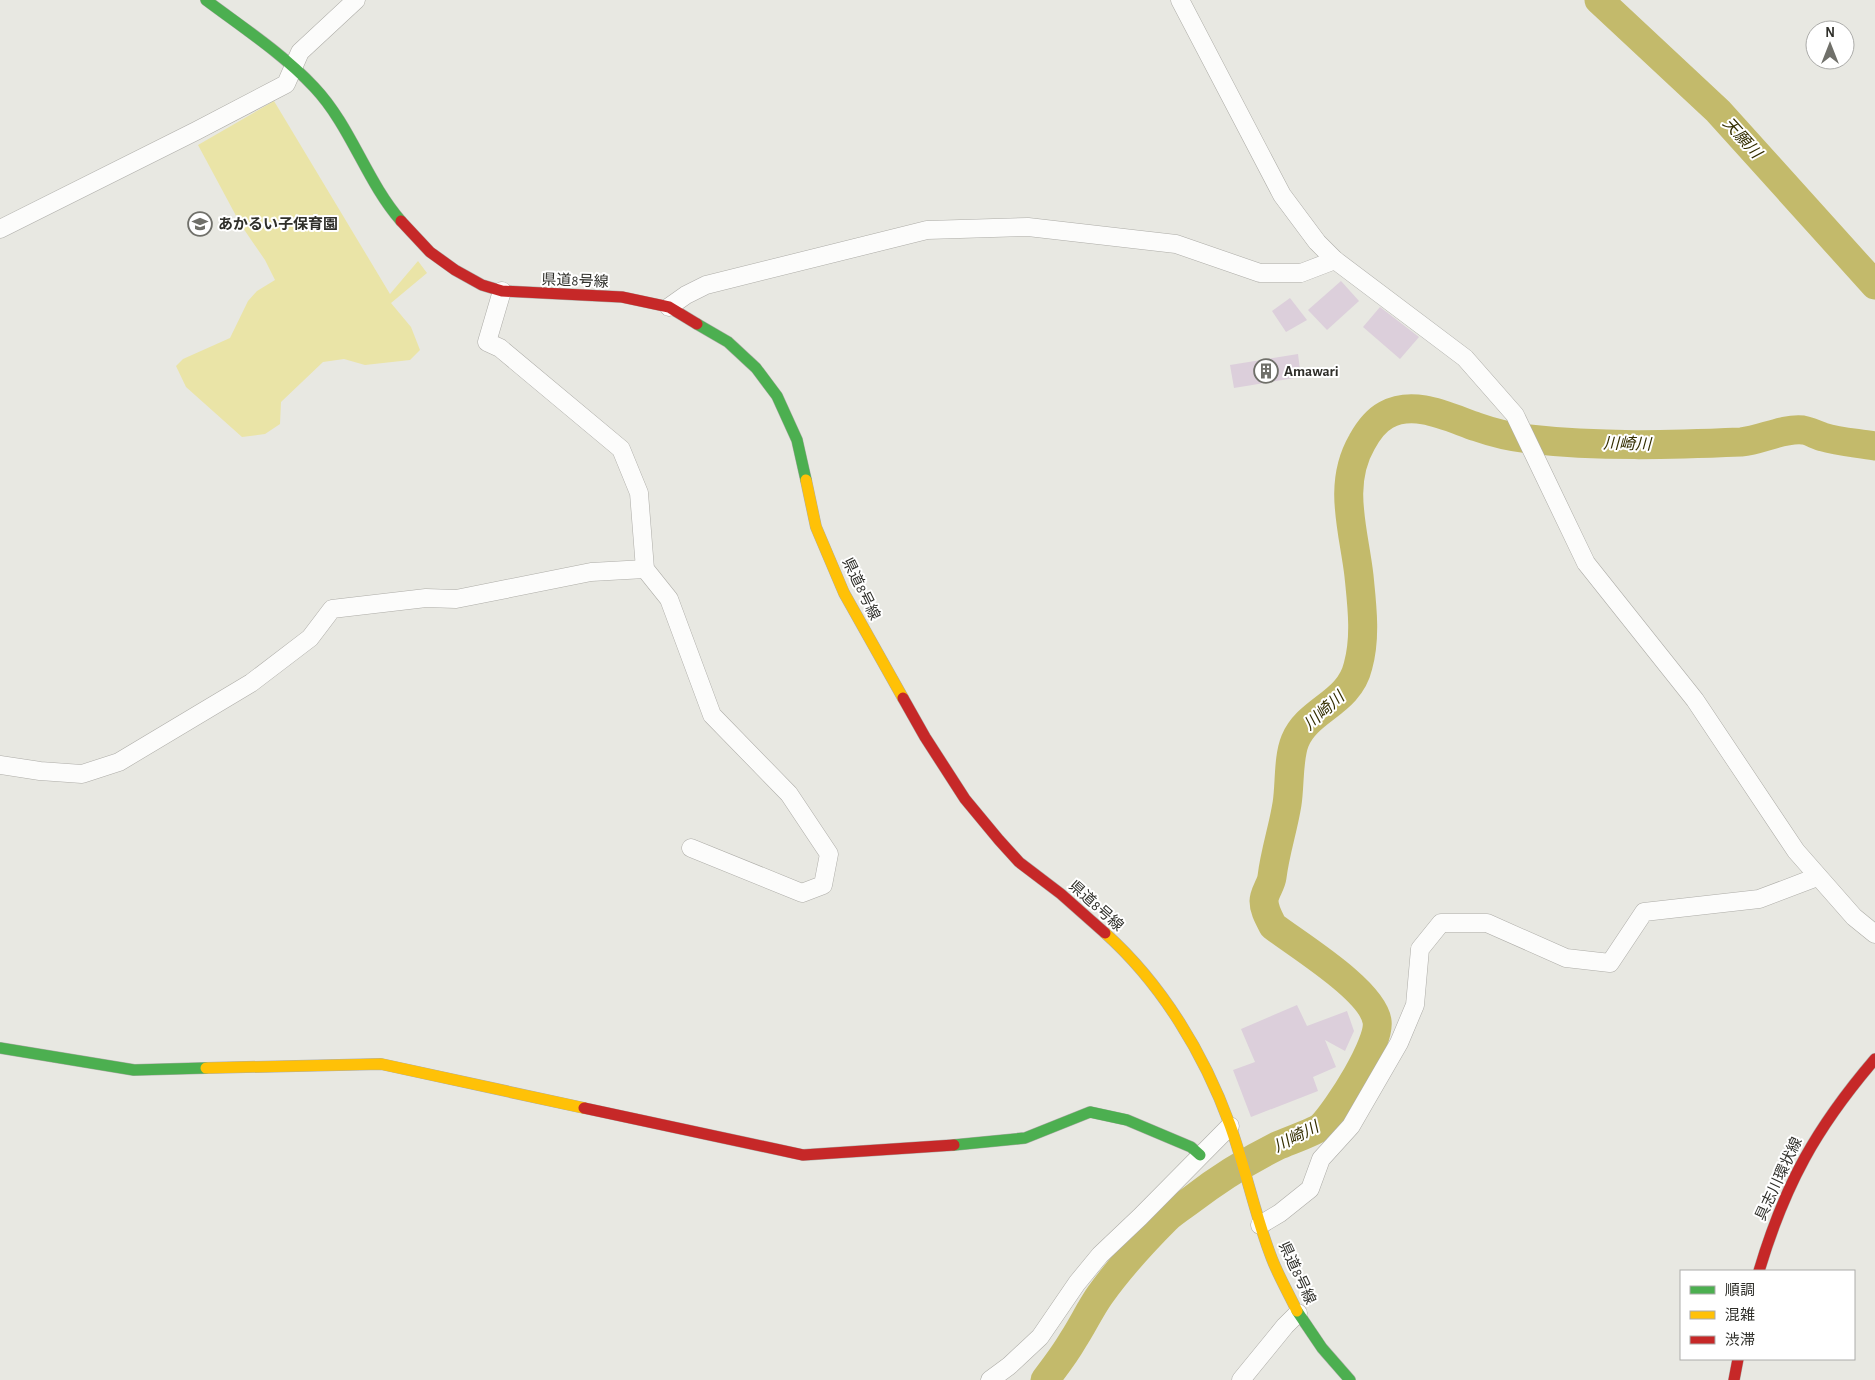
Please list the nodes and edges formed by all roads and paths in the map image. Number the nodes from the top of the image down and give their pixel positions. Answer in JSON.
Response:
{"nodes":[{"id":1,"x":206,"y":0,"type":"edge"},
{"id":2,"x":356,"y":0,"type":"edge"},
{"id":3,"x":1180,"y":0,"type":"edge"},
{"id":4,"x":294,"y":69,"type":"junction"},
{"id":5,"x":0,"y":229,"type":"edge"},
{"id":6,"x":1335,"y":260,"type":"junction"},
{"id":7,"x":502,"y":291,"type":"junction"},
{"id":8,"x":669,"y":307,"type":"junction"},
{"id":9,"x":645,"y":569,"type":"junction"},
{"id":10,"x":0,"y":765,"type":"edge"},
{"id":11,"x":691,"y":848,"type":"dead end"},
{"id":12,"x":1817,"y":876,"type":"junction"},
{"id":13,"x":1875,"y":934,"type":"edge"},
{"id":14,"x":0,"y":1048,"type":"edge"},
{"id":15,"x":1875,"y":1059,"type":"edge"},
{"id":16,"x":1230,"y":1126,"type":"junction"},
{"id":17,"x":1200,"y":1155,"type":"junction"},
{"id":18,"x":1259,"y":1221,"type":"junction"},
{"id":19,"x":1759,"y":1270,"type":"edge"},
{"id":20,"x":1298,"y":1313,"type":"junction"},
{"id":21,"x":1738,"y":1360,"type":"edge"},
{"id":22,"x":990,"y":1380,"type":"edge"},
{"id":23,"x":1241,"y":1380,"type":"edge"},
{"id":24,"x":1350,"y":1380,"type":"edge"},
{"id":25,"x":1734,"y":1380,"type":"edge"}],
"edges":[{"from":1,"to":4,"type":"main road","name":"県道8号線"},
{"from":2,"to":4,"type":"street"},
{"from":3,"to":6,"type":"street"},
{"from":4,"to":5,"type":"street"},
{"from":4,"to":7,"type":"main road","name":"県道8号線"},
{"from":6,"to":8,"type":"street"},
{"from":6,"to":12,"type":"street"},
{"from":7,"to":8,"type":"main road","name":"県道8号線"},
{"from":7,"to":9,"type":"street"},
{"from":8,"to":16,"type":"main road","name":"県道8号線"},
{"from":9,"to":10,"type":"street"},
{"from":9,"to":11,"type":"street"},
{"from":12,"to":13,"type":"street"},
{"from":12,"to":18,"type":"street"},
{"from":14,"to":17,"type":"main road"},
{"from":15,"to":19,"type":"main road","name":"具志川環状線"},
{"from":16,"to":17,"type":"street"},
{"from":16,"to":18,"type":"main road","name":"県道8号線"},
{"from":17,"to":22,"type":"street"},
{"from":18,"to":20,"type":"main road","name":"県道8号線"},
{"from":20,"to":23,"type":"street"},
{"from":20,"to":24,"type":"main road","name":"県道8号線"},
{"from":21,"to":25,"type":"main road"}]}
